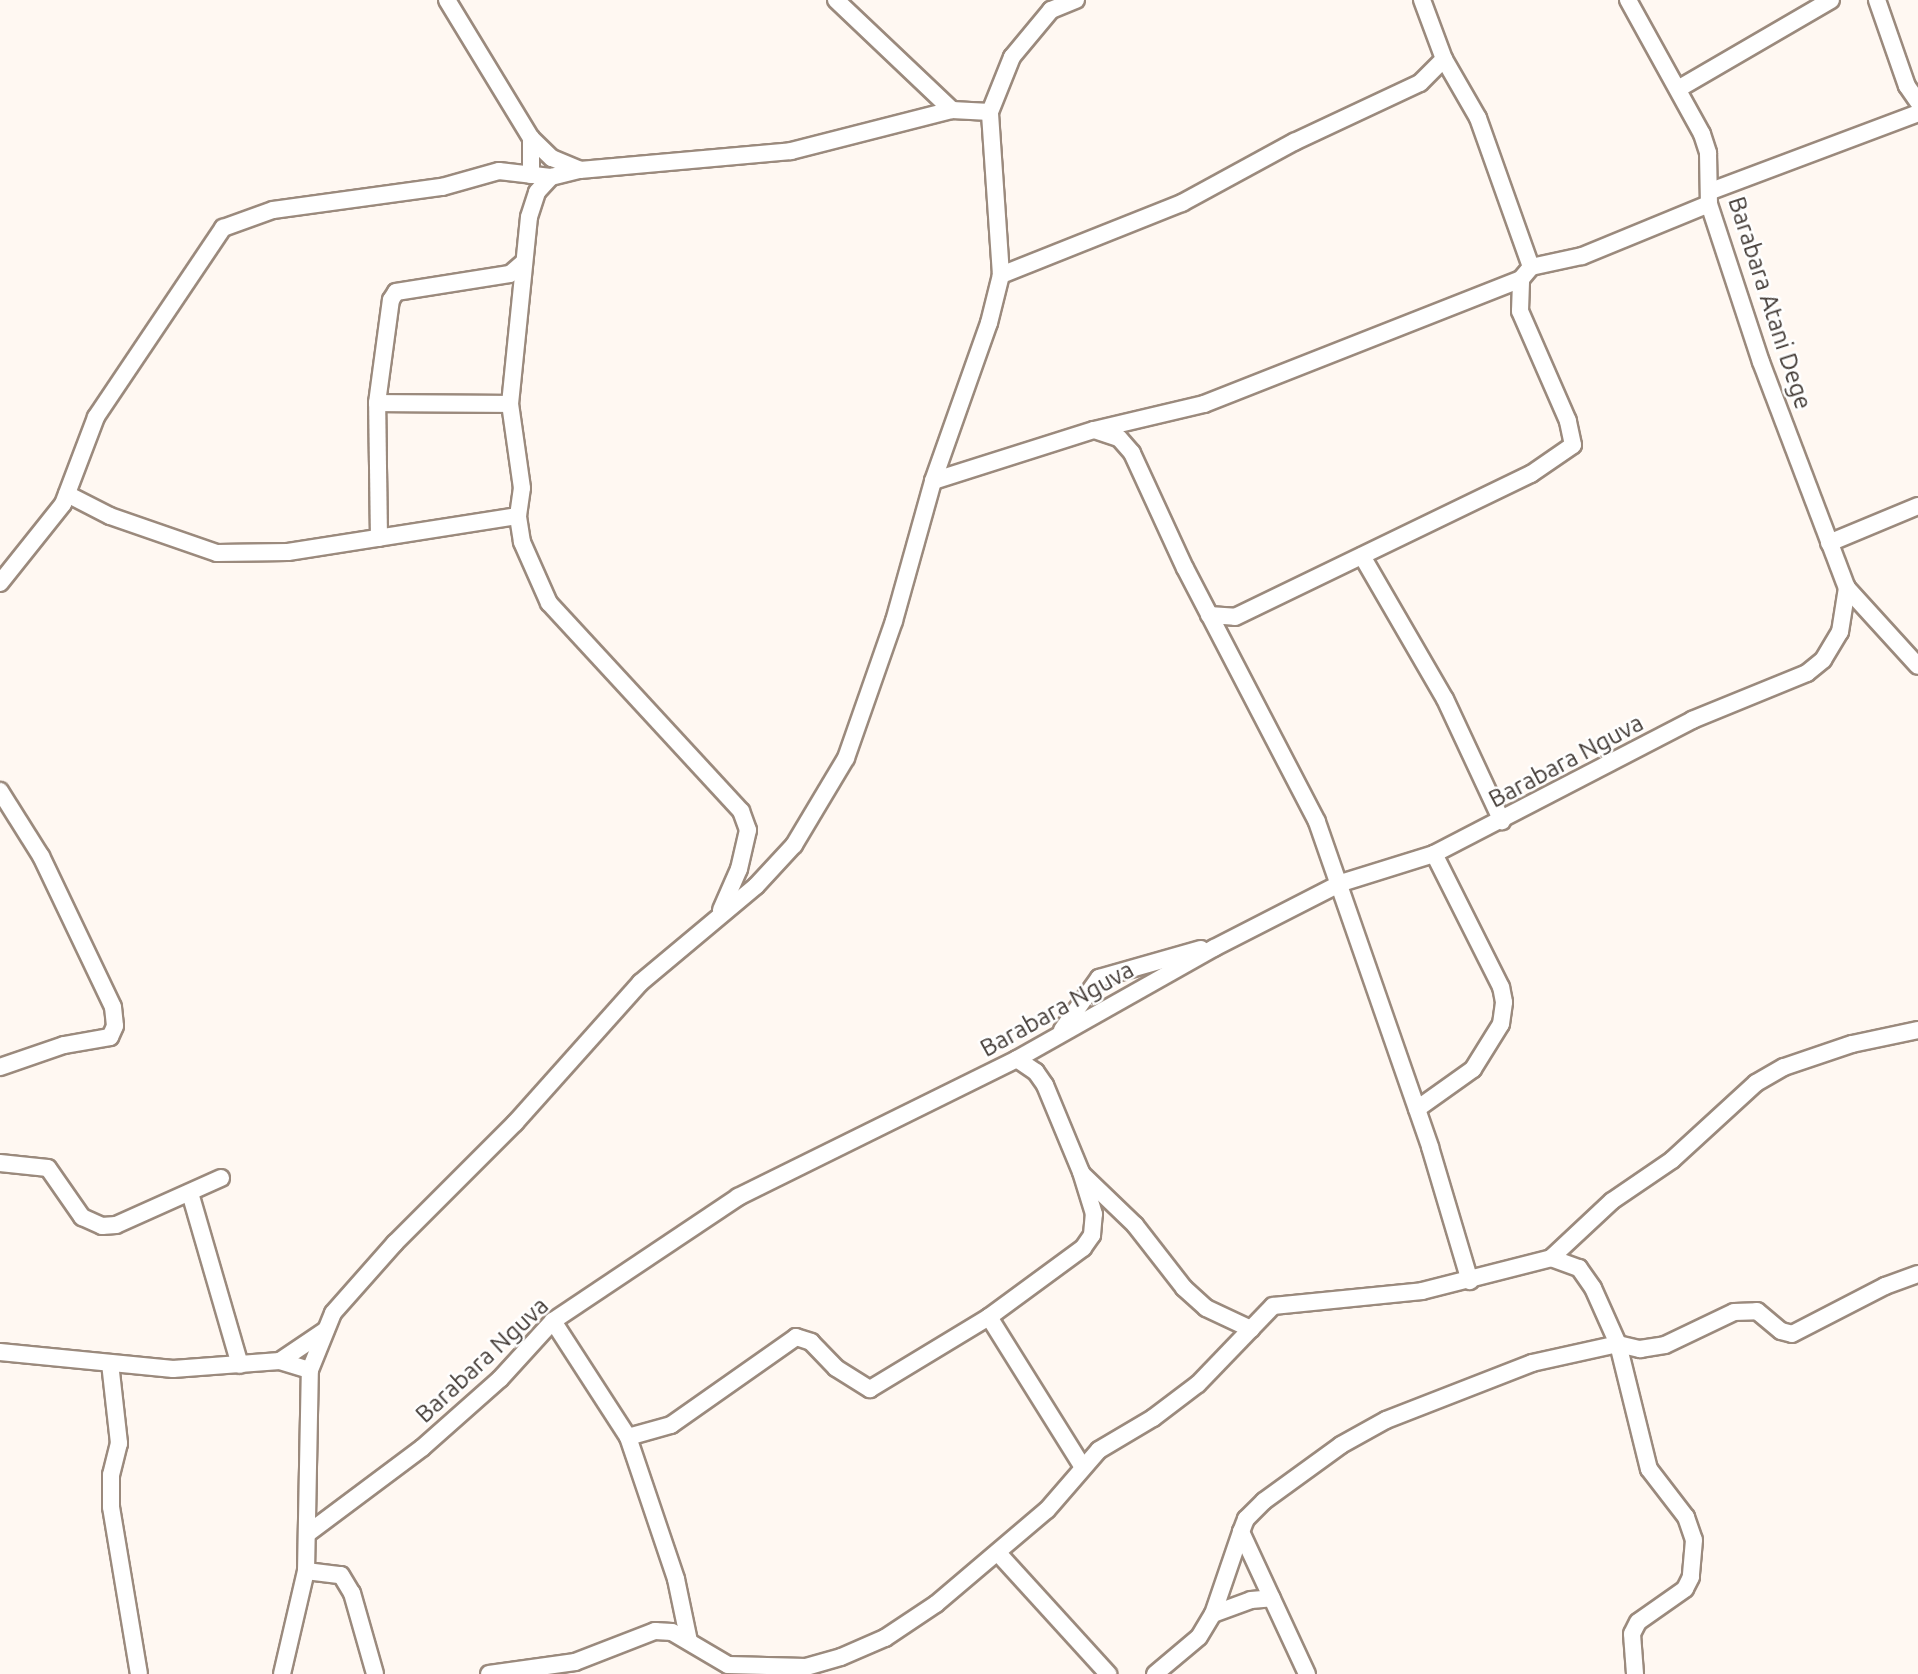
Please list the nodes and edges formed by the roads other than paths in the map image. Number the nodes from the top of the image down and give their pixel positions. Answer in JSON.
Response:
{"nodes":[{"id":1,"x":447,"y":0,"type":"edge"},
{"id":2,"x":836,"y":0,"type":"edge"},
{"id":3,"x":1076,"y":0,"type":"edge"},
{"id":4,"x":1422,"y":0,"type":"edge"},
{"id":5,"x":1628,"y":0,"type":"edge"},
{"id":6,"x":1831,"y":0,"type":"edge"},
{"id":7,"x":1877,"y":0,"type":"edge"},
{"id":8,"x":1444,"y":59,"type":"junction"},
{"id":9,"x":1678,"y":89,"type":"junction"},
{"id":10,"x":1918,"y":102,"type":"edge"},
{"id":11,"x":952,"y":110,"type":"junction"},
{"id":12,"x":990,"y":112,"type":"junction"},
{"id":13,"x":1918,"y":113,"type":"edge"},
{"id":14,"x":531,"y":138,"type":"junction"},
{"id":15,"x":580,"y":170,"type":"junction"},
{"id":16,"x":531,"y":175,"type":"junction"},
{"id":17,"x":551,"y":177,"type":"junction"},
{"id":18,"x":1710,"y":198,"type":"junction"},
{"id":19,"x":524,"y":262,"type":"junction"},
{"id":20,"x":1526,"y":273,"type":"junction"},
{"id":21,"x":1000,"y":275,"type":"junction"},
{"id":22,"x":377,"y":403,"type":"junction"},
{"id":23,"x":510,"y":404,"type":"junction"},
{"id":24,"x":1094,"y":430,"type":"junction"},
{"id":25,"x":933,"y":481,"type":"junction"},
{"id":26,"x":67,"y":494,"type":"junction"},
{"id":27,"x":1918,"y":506,"type":"edge"},
{"id":28,"x":518,"y":516,"type":"junction"},
{"id":29,"x":379,"y":538,"type":"junction"},
{"id":30,"x":1829,"y":542,"type":"junction"},
{"id":31,"x":1362,"y":555,"type":"junction"},
{"id":32,"x":0,"y":583,"type":"edge"},
{"id":33,"x":1847,"y":588,"type":"junction"},
{"id":34,"x":1209,"y":615,"type":"junction"},
{"id":35,"x":1235,"y":617,"type":"junction"},
{"id":36,"x":1221,"y":638,"type":"junction"},
{"id":37,"x":1918,"y":666,"type":"edge"},
{"id":38,"x":0,"y":791,"type":"edge"},
{"id":39,"x":1502,"y":821,"type":"junction"},
{"id":40,"x":1434,"y":853,"type":"junction"},
{"id":41,"x":1341,"y":883,"type":"junction"},
{"id":42,"x":721,"y":911,"type":"junction"},
{"id":43,"x":1214,"y":948,"type":"junction"},
{"id":44,"x":1918,"y":1030,"type":"edge"},
{"id":45,"x":1058,"y":1035,"type":"junction"},
{"id":46,"x":1017,"y":1059,"type":"junction"},
{"id":47,"x":0,"y":1067,"type":"edge"},
{"id":48,"x":1417,"y":1109,"type":"junction"},
{"id":49,"x":0,"y":1163,"type":"edge"},
{"id":50,"x":1081,"y":1172,"type":"junction"},
{"id":51,"x":221,"y":1178,"type":"dead end"},
{"id":52,"x":190,"y":1193,"type":"junction"},
{"id":53,"x":1551,"y":1258,"type":"junction"},
{"id":54,"x":1918,"y":1275,"type":"edge"},
{"id":55,"x":1470,"y":1281,"type":"junction"},
{"id":56,"x":989,"y":1317,"type":"junction"},
{"id":57,"x":553,"y":1321,"type":"junction"},
{"id":58,"x":1251,"y":1329,"type":"junction"},
{"id":59,"x":326,"y":1330,"type":"junction"},
{"id":60,"x":1618,"y":1343,"type":"junction"},
{"id":61,"x":0,"y":1352,"type":"edge"},
{"id":62,"x":280,"y":1361,"type":"junction"},
{"id":63,"x":110,"y":1363,"type":"junction"},
{"id":64,"x":240,"y":1365,"type":"junction"},
{"id":65,"x":310,"y":1370,"type":"junction"},
{"id":66,"x":628,"y":1437,"type":"junction"},
{"id":67,"x":1082,"y":1466,"type":"junction"},
{"id":68,"x":1241,"y":1532,"type":"junction"},
{"id":69,"x":307,"y":1534,"type":"junction"},
{"id":70,"x":998,"y":1553,"type":"junction"},
{"id":71,"x":306,"y":1571,"type":"junction"},
{"id":72,"x":1272,"y":1598,"type":"junction"},
{"id":73,"x":1213,"y":1614,"type":"junction"},
{"id":74,"x":689,"y":1641,"type":"junction"},
{"id":75,"x":139,"y":1674,"type":"edge"},
{"id":76,"x":282,"y":1674,"type":"edge"},
{"id":77,"x":375,"y":1674,"type":"edge"},
{"id":78,"x":489,"y":1674,"type":"edge"},
{"id":79,"x":1108,"y":1674,"type":"edge"},
{"id":80,"x":1154,"y":1674,"type":"edge"},
{"id":81,"x":1307,"y":1674,"type":"edge"},
{"id":82,"x":1634,"y":1674,"type":"edge"}],
"edges":[{"from":1,"to":14,"type":"street"},
{"from":2,"to":11,"type":"street"},
{"from":3,"to":12,"type":"street"},
{"from":4,"to":8,"type":"street"},
{"from":5,"to":9,"type":"street","name":"Barabara Atani Dege"},
{"from":6,"to":9,"type":"street"},
{"from":7,"to":10,"type":"street"},
{"from":8,"to":20,"type":"street"},
{"from":8,"to":21,"type":"street"},
{"from":9,"to":18,"type":"street","name":"Barabara Atani Dege"},
{"from":11,"to":12,"type":"street"},
{"from":11,"to":15,"type":"street"},
{"from":12,"to":21,"type":"street"},
{"from":13,"to":18,"type":"street"},
{"from":14,"to":15,"type":"street"},
{"from":14,"to":16,"type":"street"},
{"from":15,"to":17,"type":"street"},
{"from":16,"to":17,"type":"street"},
{"from":16,"to":26,"type":"street"},
{"from":17,"to":19,"type":"street"},
{"from":18,"to":20,"type":"street"},
{"from":18,"to":30,"type":"street","name":"Barabara Atani Dege"},
{"from":19,"to":22,"type":"street"},
{"from":19,"to":23,"type":"street"},
{"from":20,"to":24,"type":"street"},
{"from":20,"to":31,"type":"street"},
{"from":21,"to":25,"type":"street"},
{"from":22,"to":23,"type":"street"},
{"from":22,"to":29,"type":"street"},
{"from":23,"to":28,"type":"street"},
{"from":24,"to":25,"type":"street"},
{"from":24,"to":34,"type":"street"},
{"from":25,"to":42,"type":"street"},
{"from":26,"to":29,"type":"street"},
{"from":26,"to":32,"type":"street"},
{"from":27,"to":30,"type":"street"},
{"from":28,"to":29,"type":"street"},
{"from":28,"to":42,"type":"street"},
{"from":30,"to":33,"type":"street","name":"Barabara Atani Dege"},
{"from":31,"to":35,"type":"street"},
{"from":31,"to":39,"type":"street"},
{"from":33,"to":37,"type":"street"},
{"from":33,"to":39,"type":"street","name":"Barabara Nguva"},
{"from":34,"to":35,"type":"street"},
{"from":34,"to":36,"type":"street"},
{"from":35,"to":36,"type":"street"},
{"from":36,"to":41,"type":"street"},
{"from":38,"to":47,"type":"street"},
{"from":39,"to":40,"type":"street","name":"Barabara Nguva"},
{"from":40,"to":41,"type":"street","name":"Barabara Nguva"},
{"from":40,"to":48,"type":"street"},
{"from":41,"to":43,"type":"street","name":"Barabara Nguva"},
{"from":41,"to":48,"type":"street"},
{"from":42,"to":59,"type":"street"},
{"from":43,"to":45,"type":"street","name":"Barabara Nguva"},
{"from":43,"to":45,"type":"street"},
{"from":44,"to":53,"type":"street"},
{"from":45,"to":46,"type":"street","name":"Barabara Nguva"},
{"from":46,"to":50,"type":"street"},
{"from":46,"to":57,"type":"street","name":"Barabara Nguva"},
{"from":48,"to":55,"type":"street"},
{"from":49,"to":52,"type":"street"},
{"from":50,"to":56,"type":"street"},
{"from":50,"to":58,"type":"street"},
{"from":51,"to":52,"type":"street"},
{"from":52,"to":64,"type":"street"},
{"from":53,"to":55,"type":"street"},
{"from":53,"to":60,"type":"street"},
{"from":54,"to":60,"type":"street"},
{"from":55,"to":58,"type":"street"},
{"from":56,"to":66,"type":"street"},
{"from":56,"to":67,"type":"street"},
{"from":57,"to":66,"type":"street"},
{"from":57,"to":69,"type":"street","name":"Barabara Nguva"},
{"from":58,"to":67,"type":"street"},
{"from":59,"to":62,"type":"street"},
{"from":59,"to":65,"type":"street"},
{"from":60,"to":68,"type":"street"},
{"from":60,"to":82,"type":"street"},
{"from":61,"to":63,"type":"street"},
{"from":62,"to":64,"type":"street"},
{"from":62,"to":65,"type":"street"},
{"from":63,"to":64,"type":"street"},
{"from":63,"to":75,"type":"street"},
{"from":65,"to":69,"type":"street"},
{"from":66,"to":74,"type":"street"},
{"from":67,"to":70,"type":"street"},
{"from":68,"to":72,"type":"street"},
{"from":68,"to":73,"type":"street"},
{"from":69,"to":71,"type":"street"},
{"from":70,"to":74,"type":"street"},
{"from":70,"to":79,"type":"street"},
{"from":71,"to":76,"type":"street"},
{"from":71,"to":77,"type":"street"},
{"from":72,"to":73,"type":"street"},
{"from":72,"to":81,"type":"street"},
{"from":73,"to":80,"type":"street"},
{"from":74,"to":78,"type":"street"}]}
